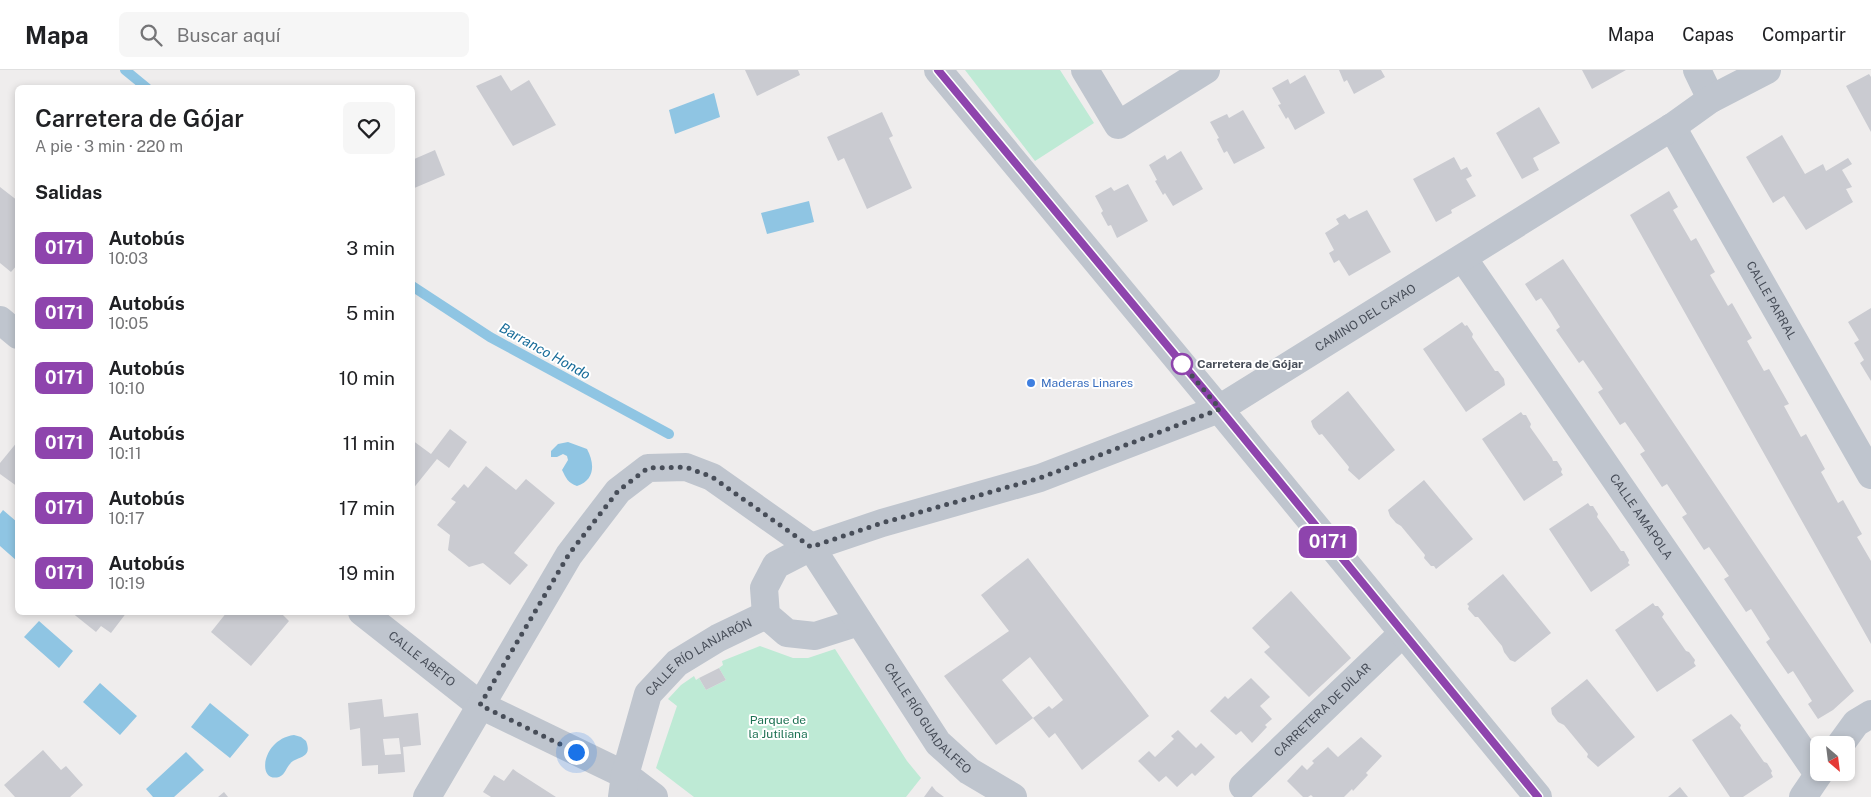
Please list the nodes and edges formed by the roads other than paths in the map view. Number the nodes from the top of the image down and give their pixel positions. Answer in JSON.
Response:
{"nodes":[{"id":1,"x":938,"y":70,"type":"edge"},
{"id":2,"x":1085,"y":70,"type":"edge"},
{"id":3,"x":1206,"y":70,"type":"edge"},
{"id":4,"x":1697,"y":70,"type":"edge"},
{"id":5,"x":1767,"y":70,"type":"edge"},
{"id":6,"x":1712,"y":99,"type":"junction"},
{"id":7,"x":1672,"y":127,"type":"junction"},
{"id":8,"x":1463,"y":258,"type":"junction"},
{"id":9,"x":0,"y":320,"type":"edge"},
{"id":10,"x":15,"y":332,"type":"edge"},
{"id":11,"x":1220,"y":409,"type":"junction"},
{"id":12,"x":1870,"y":472,"type":"edge"},
{"id":13,"x":811,"y":547,"type":"junction"},
{"id":14,"x":366,"y":615,"type":"edge"},
{"id":15,"x":766,"y":615,"type":"junction"},
{"id":16,"x":859,"y":622,"type":"junction"},
{"id":17,"x":1403,"y":633,"type":"junction"},
{"id":18,"x":480,"y":705,"type":"junction"},
{"id":19,"x":1871,"y":714,"type":"edge"},
{"id":20,"x":1847,"y":736,"type":"edge"},
{"id":21,"x":1810,"y":760,"type":"edge"},
{"id":22,"x":1814,"y":781,"type":"edge"},
{"id":23,"x":623,"y":786,"type":"edge"},
{"id":24,"x":1243,"y":786,"type":"dead end"},
{"id":25,"x":427,"y":797,"type":"edge"},
{"id":26,"x":654,"y":797,"type":"edge"},
{"id":27,"x":1013,"y":797,"type":"edge"},
{"id":28,"x":1538,"y":797,"type":"edge"},
{"id":29,"x":1803,"y":797,"type":"edge"}],
"edges":[{"from":1,"to":11,"type":"street"},
{"from":2,"to":3,"type":"street"},
{"from":4,"to":6,"type":"street"},
{"from":5,"to":6,"type":"street","name":"CAMINO DEL CAYAO"},
{"from":6,"to":7,"type":"street","name":"CAMINO DEL CAYAO"},
{"from":7,"to":8,"type":"street","name":"CAMINO DEL CAYAO"},
{"from":7,"to":12,"type":"street","name":"CALLE PARRAL"},
{"from":8,"to":11,"type":"street","name":"CAMINO DEL CAYAO"},
{"from":8,"to":21,"type":"street","name":"CALLE AMAPOLA"},
{"from":9,"to":10,"type":"street"},
{"from":11,"to":13,"type":"street","name":"CAMINO DEL CAYAO"},
{"from":11,"to":17,"type":"street"},
{"from":13,"to":15,"type":"street","name":"CAMINO DEL CAYAO"},
{"from":13,"to":16,"type":"street","name":"CALLE RÍO GUADALFEO"},
{"from":13,"to":18,"type":"street"},
{"from":14,"to":18,"type":"street","name":"CALLE ABETO"},
{"from":15,"to":16,"type":"street"},
{"from":15,"to":23,"type":"street","name":"CALLE RÍO LANJARÓN"},
{"from":16,"to":27,"type":"street","name":"CALLE RÍO GUADALFEO"},
{"from":17,"to":24,"type":"street","name":"CARRETERA DE DÍLAR"},
{"from":17,"to":28,"type":"street"},
{"from":18,"to":23,"type":"street","name":"CALLE ABETO"},
{"from":18,"to":25,"type":"street"},
{"from":19,"to":20,"type":"street"},
{"from":22,"to":29,"type":"street"},
{"from":23,"to":26,"type":"street","name":"CALLE ABETO"}]}
